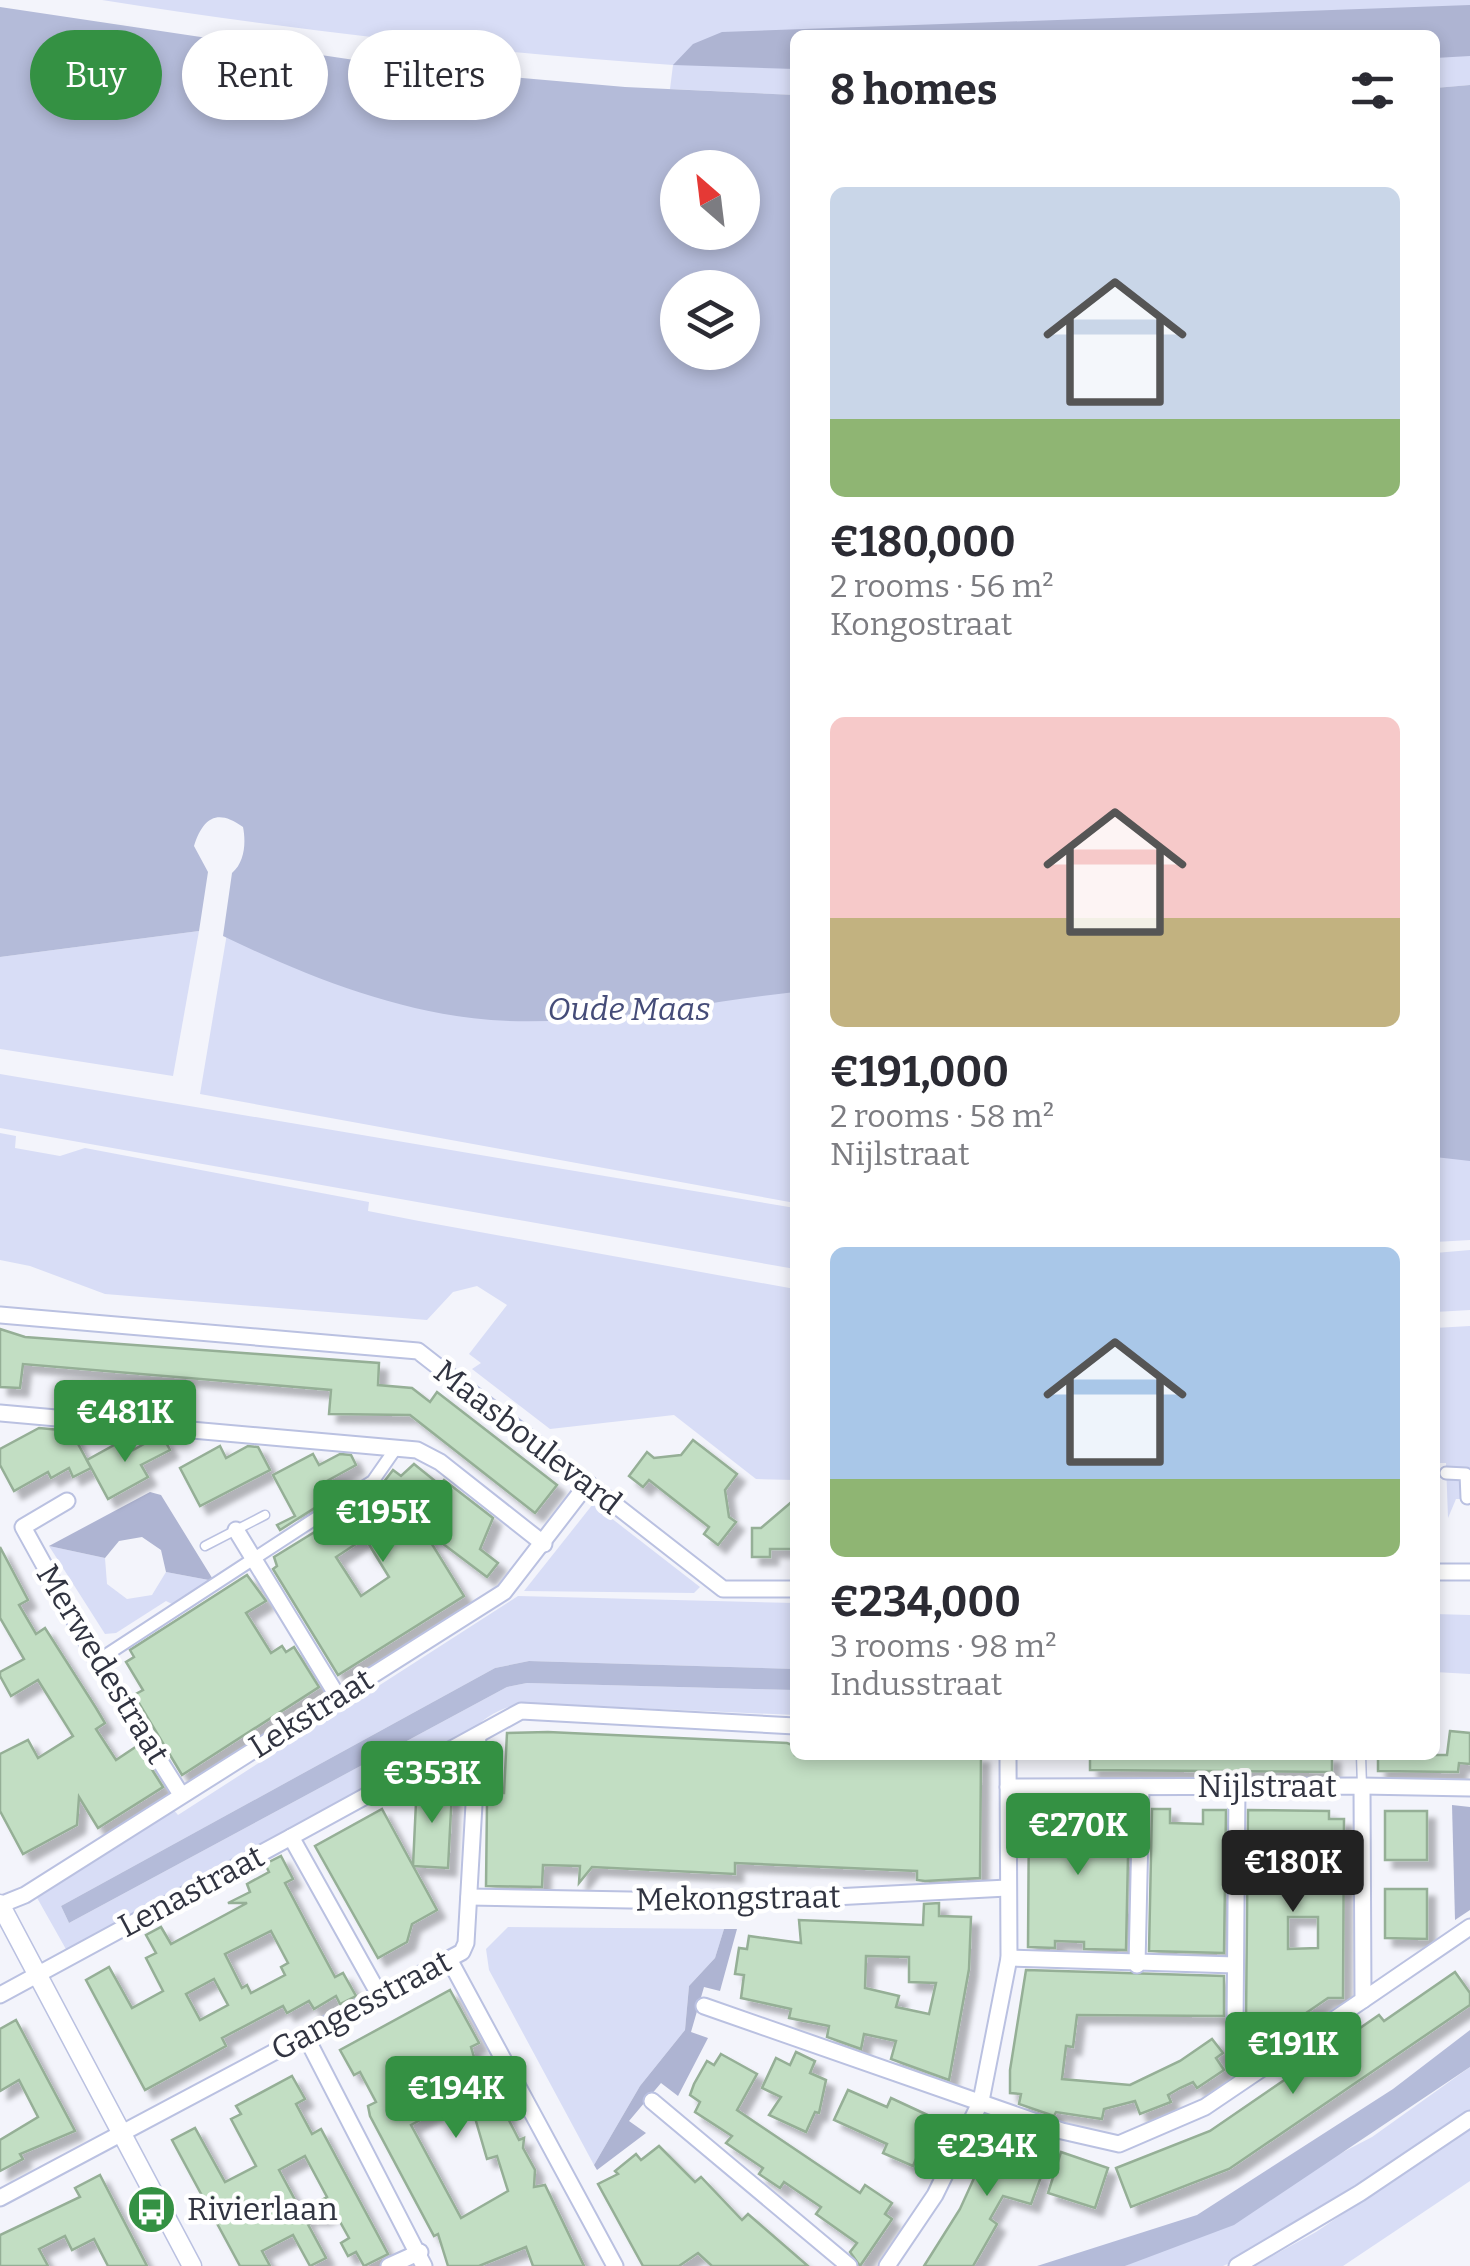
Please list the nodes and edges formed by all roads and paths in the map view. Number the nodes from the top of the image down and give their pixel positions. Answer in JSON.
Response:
{"nodes":[{"id":1,"x":0,"y":1315,"type":"edge"},
{"id":2,"x":0,"y":1413,"type":"edge"},
{"id":3,"x":396,"y":1448,"type":"junction"},
{"id":4,"x":1446,"y":1472,"type":"dead end"},
{"id":5,"x":588,"y":1483,"type":"junction"},
{"id":6,"x":1467,"y":1498,"type":"dead end"},
{"id":7,"x":68,"y":1501,"type":"dead end"},
{"id":8,"x":265,"y":1515,"type":"dead end"},
{"id":9,"x":236,"y":1530,"type":"junction"},
{"id":10,"x":544,"y":1544,"type":"junction"},
{"id":11,"x":204,"y":1546,"type":"dead end"},
{"id":12,"x":253,"y":1558,"type":"junction"},
{"id":13,"x":1440,"y":1572,"type":"edge"},
{"id":14,"x":1470,"y":1572,"type":"edge"},
{"id":15,"x":790,"y":1589,"type":"edge"},
{"id":16,"x":98,"y":1661,"type":"junction"},
{"id":17,"x":338,"y":1697,"type":"junction"},
{"id":18,"x":790,"y":1726,"type":"edge"},
{"id":19,"x":478,"y":1734,"type":"junction"},
{"id":20,"x":1008,"y":1760,"type":"edge"},
{"id":21,"x":1361,"y":1760,"type":"edge"},
{"id":22,"x":1236,"y":1786,"type":"junction"},
{"id":23,"x":1362,"y":1786,"type":"junction"},
{"id":24,"x":1008,"y":1787,"type":"junction"},
{"id":25,"x":1141,"y":1787,"type":"junction"},
{"id":26,"x":1470,"y":1788,"type":"edge"},
{"id":27,"x":180,"y":1794,"type":"junction"},
{"id":28,"x":291,"y":1837,"type":"junction"},
{"id":29,"x":1008,"y":1888,"type":"junction"},
{"id":30,"x":469,"y":1898,"type":"junction"},
{"id":31,"x":0,"y":1905,"type":"edge"},
{"id":32,"x":1470,"y":1927,"type":"edge"},
{"id":33,"x":449,"y":1958,"type":"junction"},
{"id":34,"x":1010,"y":1958,"type":"junction"},
{"id":35,"x":1137,"y":1964,"type":"junction"},
{"id":36,"x":1234,"y":1965,"type":"junction"},
{"id":37,"x":38,"y":1975,"type":"junction"},
{"id":38,"x":0,"y":1995,"type":"edge"},
{"id":39,"x":380,"y":1996,"type":"junction"},
{"id":40,"x":1363,"y":2000,"type":"junction"},
{"id":41,"x":704,"y":2006,"type":"dead end"},
{"id":42,"x":305,"y":2036,"type":"junction"},
{"id":43,"x":1263,"y":2066,"type":"junction"},
{"id":44,"x":652,"y":2100,"type":"dead end"},
{"id":45,"x":980,"y":2101,"type":"junction"},
{"id":46,"x":1470,"y":2119,"type":"edge"},
{"id":47,"x":122,"y":2133,"type":"junction"},
{"id":48,"x":0,"y":2198,"type":"edge"},
{"id":49,"x":422,"y":2259,"type":"edge"},
{"id":50,"x":192,"y":2266,"type":"edge"},
{"id":51,"x":389,"y":2266,"type":"edge"},
{"id":52,"x":615,"y":2266,"type":"edge"},
{"id":53,"x":849,"y":2266,"type":"edge"},
{"id":54,"x":887,"y":2266,"type":"edge"},
{"id":55,"x":1237,"y":2266,"type":"edge"}],
"edges":[{"from":1,"to":5,"type":"street","name":"Maasboulevard"},
{"from":2,"to":3,"type":"street"},
{"from":3,"to":10,"type":"street"},
{"from":3,"to":12,"type":"street"},
{"from":4,"to":6,"type":"street"},
{"from":5,"to":10,"type":"street","name":"Lekstraat"},
{"from":5,"to":15,"type":"street","name":"Maasboulevard"},
{"from":7,"to":16,"type":"street","name":"Merwedestraat"},
{"from":8,"to":9,"type":"lane"},
{"from":9,"to":11,"type":"lane"},
{"from":9,"to":12,"type":"street"},
{"from":10,"to":17,"type":"street","name":"Lekstraat"},
{"from":12,"to":16,"type":"street"},
{"from":12,"to":17,"type":"street"},
{"from":13,"to":14,"type":"street"},
{"from":16,"to":27,"type":"street","name":"Merwedestraat"},
{"from":17,"to":27,"type":"street","name":"Lekstraat"},
{"from":18,"to":19,"type":"street"},
{"from":19,"to":28,"type":"street"},
{"from":19,"to":30,"type":"street","name":"Gangesstraat"},
{"from":20,"to":24,"type":"street"},
{"from":21,"to":23,"type":"lane"},
{"from":22,"to":23,"type":"street","name":"Nijlstraat"},
{"from":22,"to":25,"type":"street","name":"Nijlstraat"},
{"from":22,"to":36,"type":"street"},
{"from":23,"to":26,"type":"street"},
{"from":23,"to":40,"type":"street","name":"Nijlstraat"},
{"from":24,"to":25,"type":"street","name":"Nijlstraat"},
{"from":24,"to":29,"type":"street"},
{"from":25,"to":35,"type":"street"},
{"from":27,"to":31,"type":"street","name":"Lekstraat"},
{"from":28,"to":37,"type":"street","name":"Lenastraat"},
{"from":28,"to":39,"type":"street","name":"Lenastraat"},
{"from":29,"to":30,"type":"street","name":"Mekongstraat"},
{"from":29,"to":34,"type":"street"},
{"from":30,"to":33,"type":"street","name":"Gangesstraat"},
{"from":31,"to":37,"type":"street"},
{"from":32,"to":40,"type":"street"},
{"from":33,"to":39,"type":"street","name":"Gangesstraat"},
{"from":33,"to":52,"type":"street"},
{"from":34,"to":35,"type":"street"},
{"from":34,"to":45,"type":"street"},
{"from":35,"to":36,"type":"street"},
{"from":36,"to":43,"type":"street"},
{"from":37,"to":38,"type":"street","name":"Lenastraat"},
{"from":37,"to":47,"type":"street"},
{"from":39,"to":42,"type":"street","name":"Gangesstraat"},
{"from":40,"to":43,"type":"street"},
{"from":41,"to":45,"type":"street"},
{"from":42,"to":47,"type":"street","name":"Gangesstraat"},
{"from":42,"to":49,"type":"street"},
{"from":43,"to":45,"type":"street"},
{"from":44,"to":53,"type":"street"},
{"from":45,"to":54,"type":"street"},
{"from":46,"to":55,"type":"street"},
{"from":47,"to":48,"type":"street","name":"Gangesstraat"},
{"from":47,"to":50,"type":"street"},
{"from":49,"to":51,"type":"street"}]}
